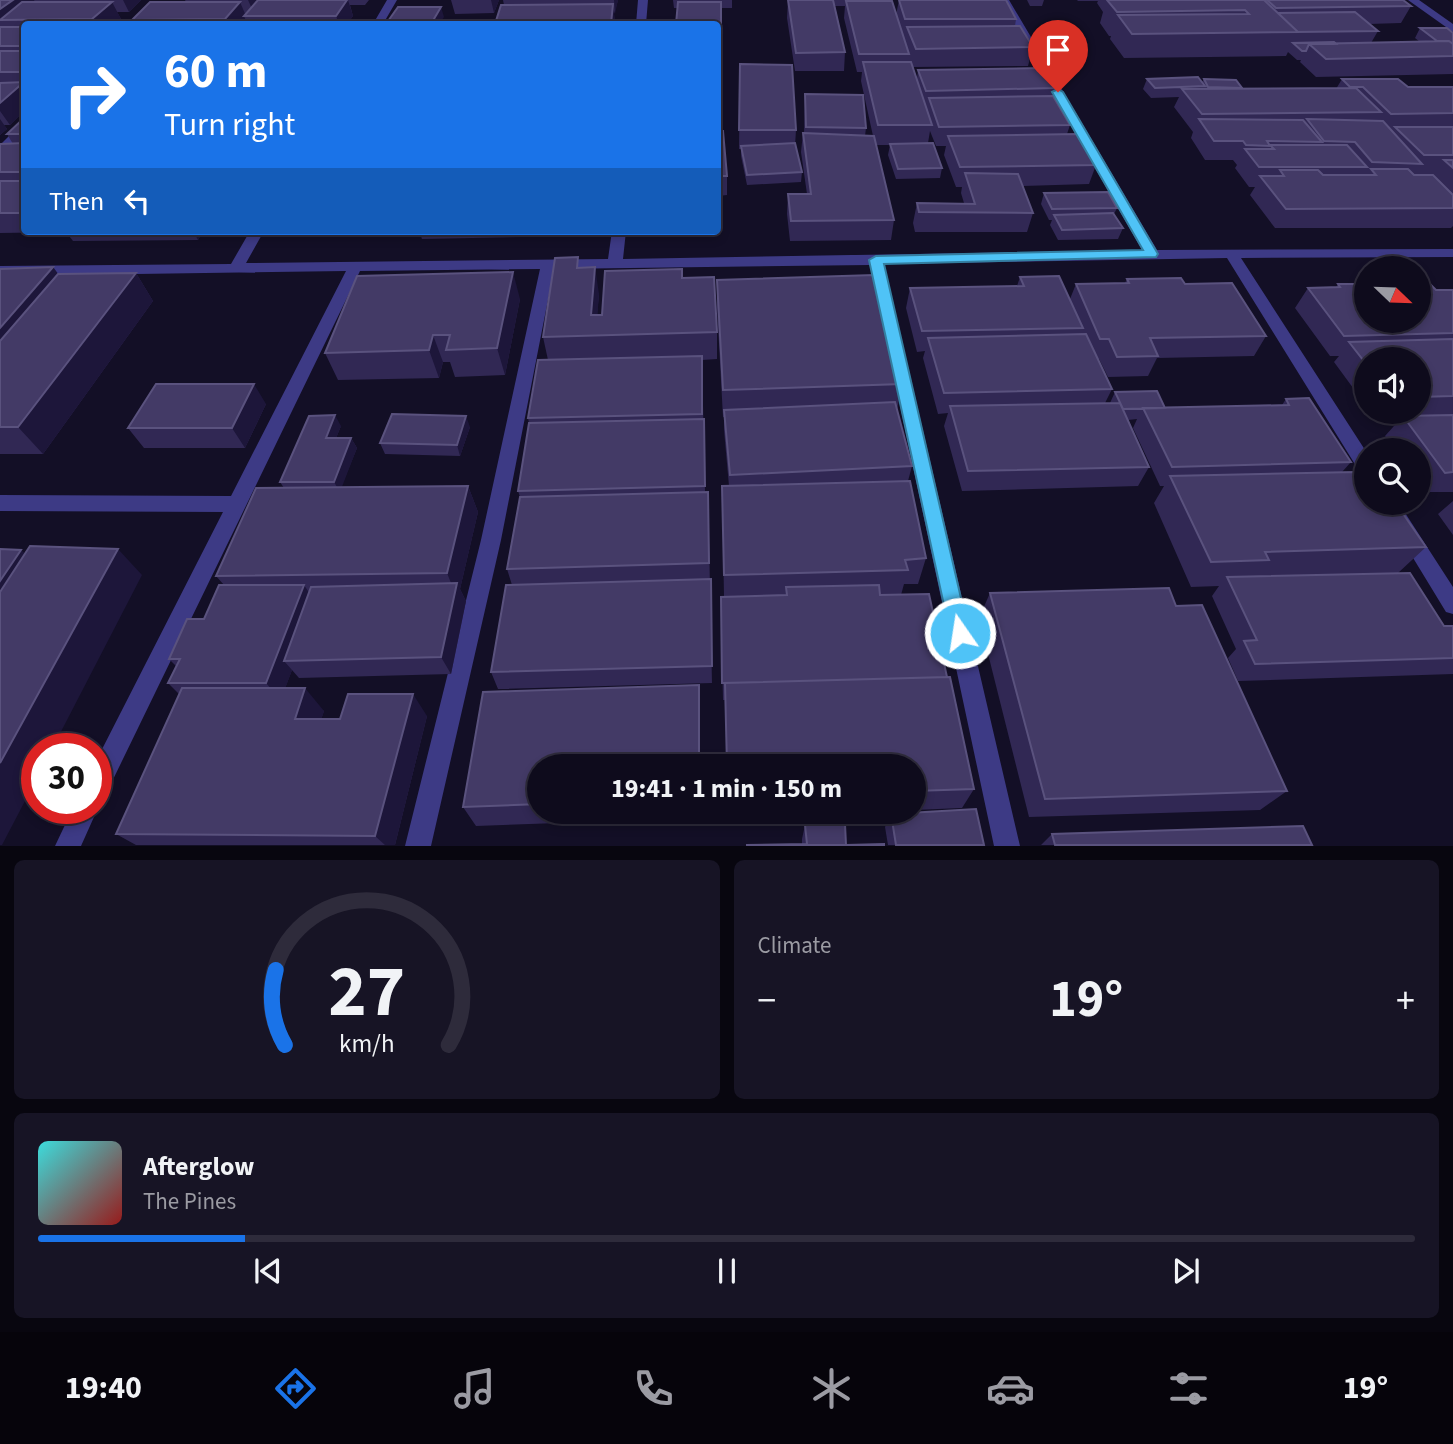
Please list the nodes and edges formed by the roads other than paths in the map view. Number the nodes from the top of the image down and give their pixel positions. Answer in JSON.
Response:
{"nodes":[{"id":1,"x":392,"y":0,"type":"edge"},
{"id":2,"x":643,"y":0,"type":"edge"},
{"id":3,"x":1004,"y":0,"type":"edge"},
{"id":4,"x":1413,"y":0,"type":"edge"},
{"id":5,"x":380,"y":21,"type":"edge"},
{"id":6,"x":641,"y":21,"type":"edge"},
{"id":7,"x":1453,"y":29,"type":"edge"},
{"id":8,"x":21,"y":131,"type":"edge"},
{"id":9,"x":0,"y":152,"type":"edge"},
{"id":10,"x":255,"y":235,"type":"edge"},
{"id":11,"x":618,"y":235,"type":"edge"},
{"id":12,"x":1453,"y":253,"type":"edge"},
{"id":13,"x":1152,"y":254,"type":"junction"},
{"id":14,"x":1232,"y":255,"type":"junction"},
{"id":15,"x":876,"y":260,"type":"junction"},
{"id":16,"x":548,"y":263,"type":"junction"},
{"id":17,"x":615,"y":263,"type":"junction"},
{"id":18,"x":355,"y":267,"type":"junction"},
{"id":19,"x":235,"y":269,"type":"junction"},
{"id":20,"x":0,"y":271,"type":"edge"},
{"id":21,"x":1354,"y":448,"type":"edge"},
{"id":22,"x":0,"y":503,"type":"edge"},
{"id":23,"x":237,"y":504,"type":"junction"},
{"id":24,"x":1396,"y":515,"type":"edge"},
{"id":25,"x":1453,"y":605,"type":"edge"},
{"id":26,"x":112,"y":755,"type":"edge"},
{"id":27,"x":78,"y":824,"type":"edge"},
{"id":28,"x":67,"y":845,"type":"edge"},
{"id":29,"x":418,"y":845,"type":"edge"},
{"id":30,"x":1007,"y":845,"type":"edge"}],
"edges":[{"from":1,"to":5,"type":"street"},
{"from":2,"to":6,"type":"street"},
{"from":3,"to":13,"type":"street"},
{"from":4,"to":7,"type":"street"},
{"from":8,"to":9,"type":"street"},
{"from":10,"to":19,"type":"street"},
{"from":11,"to":17,"type":"street"},
{"from":12,"to":14,"type":"street"},
{"from":13,"to":14,"type":"street"},
{"from":13,"to":15,"type":"street"},
{"from":14,"to":21,"type":"street"},
{"from":15,"to":17,"type":"street"},
{"from":15,"to":30,"type":"street"},
{"from":16,"to":17,"type":"street"},
{"from":16,"to":18,"type":"street"},
{"from":16,"to":29,"type":"street"},
{"from":18,"to":19,"type":"street"},
{"from":18,"to":23,"type":"street"},
{"from":19,"to":20,"type":"street"},
{"from":22,"to":23,"type":"street"},
{"from":23,"to":26,"type":"street"},
{"from":24,"to":25,"type":"street"},
{"from":27,"to":28,"type":"street"}]}
